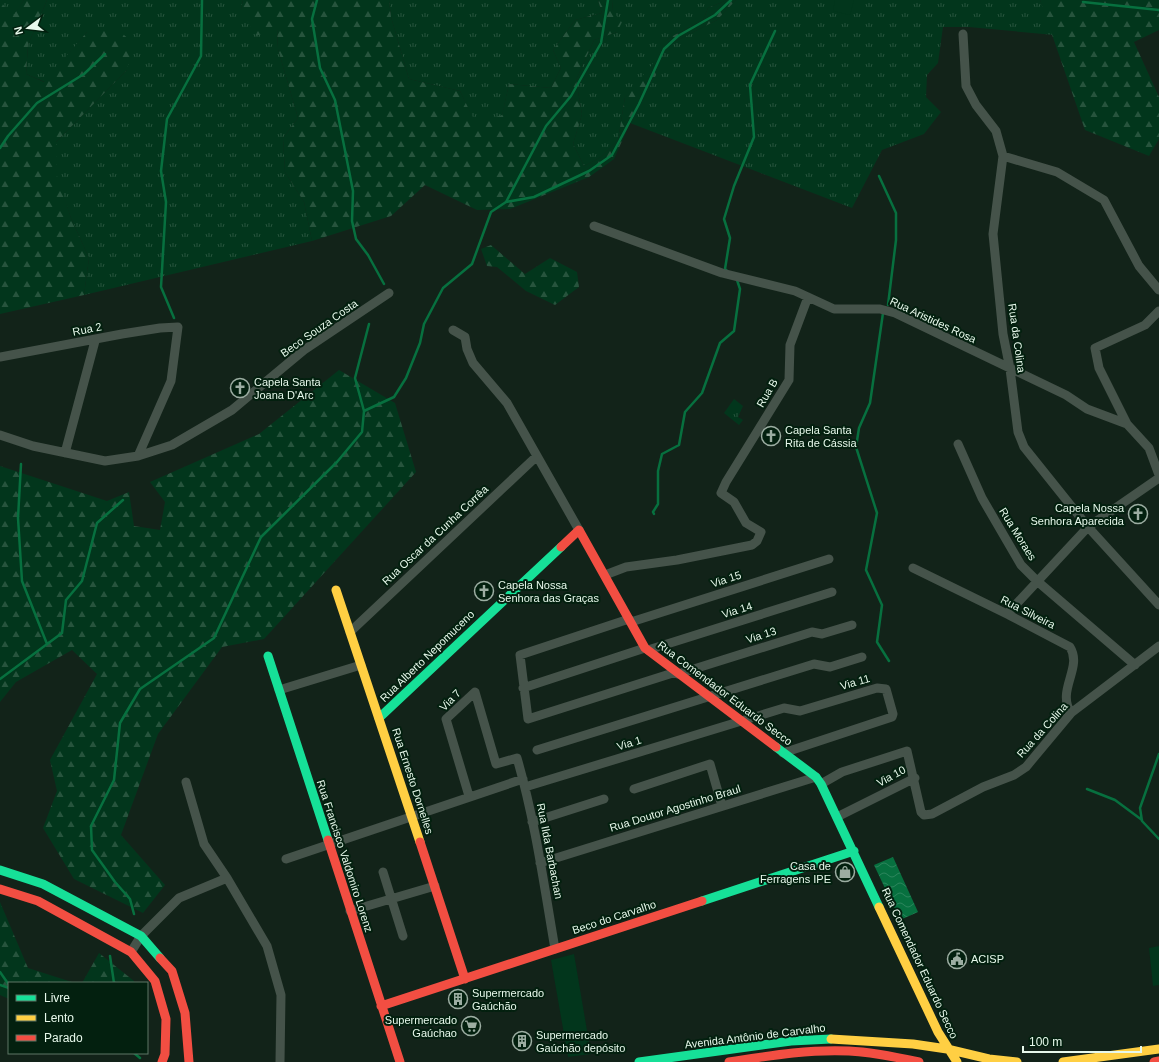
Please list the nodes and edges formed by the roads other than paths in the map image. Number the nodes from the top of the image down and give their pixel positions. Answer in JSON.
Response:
{"nodes":[{"id":1,"x":963,"y":34,"type":"dead end"},
{"id":2,"x":1003,"y":156,"type":"junction"},
{"id":3,"x":594,"y":226,"type":"dead end"},
{"id":4,"x":1159,"y":290,"type":"edge"},
{"id":5,"x":389,"y":293,"type":"dead end"},
{"id":6,"x":808,"y":297,"type":"junction"},
{"id":7,"x":1159,"y":310,"type":"edge"},
{"id":8,"x":453,"y":330,"type":"dead end"},
{"id":9,"x":95,"y":341,"type":"junction"},
{"id":10,"x":0,"y":357,"type":"edge"},
{"id":11,"x":1010,"y":369,"type":"junction"},
{"id":12,"x":1127,"y":424,"type":"junction"},
{"id":13,"x":0,"y":435,"type":"edge"},
{"id":14,"x":958,"y":444,"type":"dead end"},
{"id":15,"x":65,"y":453,"type":"junction"},
{"id":16,"x":138,"y":456,"type":"junction"},
{"id":17,"x":537,"y":456,"type":"junction"},
{"id":18,"x":1159,"y":475,"type":"edge"},
{"id":19,"x":1159,"y":478,"type":"edge"},
{"id":20,"x":1088,"y":527,"type":"junction"},
{"id":21,"x":579,"y":530,"type":"junction"},
{"id":22,"x":829,"y":559,"type":"dead end"},
{"id":23,"x":913,"y":568,"type":"dead end"},
{"id":24,"x":605,"y":575,"type":"junction"},
{"id":25,"x":1037,"y":581,"type":"junction"},
{"id":26,"x":336,"y":590,"type":"dead end"},
{"id":27,"x":832,"y":592,"type":"dead end"},
{"id":28,"x":1159,"y":605,"type":"edge"},
{"id":29,"x":1007,"y":614,"type":"junction"},
{"id":30,"x":630,"y":620,"type":"junction"},
{"id":31,"x":852,"y":625,"type":"dead end"},
{"id":32,"x":350,"y":632,"type":"junction"},
{"id":33,"x":1159,"y":646,"type":"edge"},
{"id":34,"x":647,"y":649,"type":"junction"},
{"id":35,"x":268,"y":656,"type":"dead end"},
{"id":36,"x":862,"y":657,"type":"dead end"},
{"id":37,"x":361,"y":665,"type":"junction"},
{"id":38,"x":1135,"y":666,"type":"junction"},
{"id":39,"x":677,"y":673,"type":"junction"},
{"id":40,"x":523,"y":688,"type":"junction"},
{"id":41,"x":279,"y":690,"type":"junction"},
{"id":42,"x":709,"y":697,"type":"junction"},
{"id":43,"x":1071,"y":713,"type":"junction"},
{"id":44,"x":379,"y":718,"type":"junction"},
{"id":45,"x":528,"y":719,"type":"joint"},
{"id":46,"x":740,"y":721,"type":"junction"},
{"id":47,"x":537,"y":750,"type":"dead end"},
{"id":48,"x":783,"y":753,"type":"junction"},
{"id":49,"x":517,"y":758,"type":"joint"},
{"id":50,"x":915,"y":778,"type":"junction"},
{"id":51,"x":819,"y":780,"type":"junction"},
{"id":52,"x":186,"y":782,"type":"dead end"},
{"id":53,"x":524,"y":783,"type":"junction"},
{"id":54,"x":634,"y":789,"type":"dead end"},
{"id":55,"x":469,"y":796,"type":"junction"},
{"id":56,"x":604,"y":799,"type":"dead end"},
{"id":57,"x":722,"y":806,"type":"junction"},
{"id":58,"x":412,"y":815,"type":"junction"},
{"id":59,"x":837,"y":817,"type":"junction"},
{"id":60,"x":532,"y":822,"type":"junction"},
{"id":61,"x":329,"y":844,"type":"junction"},
{"id":62,"x":854,"y":851,"type":"junction"},
{"id":63,"x":286,"y":859,"type":"dead end"},
{"id":64,"x":540,"y":863,"type":"junction"},
{"id":65,"x":0,"y":870,"type":"edge"},
{"id":66,"x":383,"y":872,"type":"dead end"},
{"id":67,"x":227,"y":878,"type":"junction"},
{"id":68,"x":435,"y":886,"type":"junction"},
{"id":69,"x":0,"y":889,"type":"edge"},
{"id":70,"x":391,"y":899,"type":"junction"},
{"id":71,"x":350,"y":911,"type":"junction"},
{"id":72,"x":141,"y":936,"type":"junction"},
{"id":73,"x":403,"y":936,"type":"dead end"},
{"id":74,"x":555,"y":949,"type":"junction"},
{"id":75,"x":131,"y":952,"type":"junction"},
{"id":76,"x":465,"y":979,"type":"junction"},
{"id":77,"x":381,"y":1006,"type":"junction"},
{"id":78,"x":176,"y":1046,"type":"junction"},
{"id":79,"x":947,"y":1049,"type":"junction"},
{"id":80,"x":1159,"y":1049,"type":"edge"},
{"id":81,"x":986,"y":1061,"type":"edge"},
{"id":82,"x":1159,"y":1061,"type":"edge"},
{"id":83,"x":161,"y":1062,"type":"edge"},
{"id":84,"x":188,"y":1062,"type":"edge"},
{"id":85,"x":280,"y":1062,"type":"edge"},
{"id":86,"x":400,"y":1062,"type":"edge"},
{"id":87,"x":639,"y":1062,"type":"edge"},
{"id":88,"x":729,"y":1062,"type":"edge"},
{"id":89,"x":919,"y":1062,"type":"edge"},
{"id":90,"x":957,"y":1062,"type":"edge"},
{"id":91,"x":1017,"y":1062,"type":"edge"},
{"id":92,"x":1063,"y":1062,"type":"edge"},
{"id":93,"x":1154,"y":1062,"type":"edge"}],
"edges":[{"from":1,"to":2,"type":"street","name":"Rua da Colina"},
{"from":2,"to":4,"type":"street"},
{"from":2,"to":11,"type":"street","name":"Rua da Colina"},
{"from":3,"to":6,"type":"street","name":"Rua Aristides Rosa"},
{"from":5,"to":16,"type":"street","name":"Beco Souza Costa"},
{"from":6,"to":11,"type":"street","name":"Rua Aristides Rosa"},
{"from":6,"to":24,"type":"street","name":"Rua B"},
{"from":7,"to":12,"type":"street"},
{"from":8,"to":17,"type":"street","name":"Rua Comendador Eduardo Secco"},
{"from":9,"to":10,"type":"street","name":"Rua 2"},
{"from":9,"to":15,"type":"street"},
{"from":9,"to":16,"type":"street","name":"Rua 2"},
{"from":11,"to":12,"type":"street","name":"Rua Aristides Rosa"},
{"from":11,"to":20,"type":"street","name":"Rua da Colina"},
{"from":12,"to":18,"type":"street","name":"Rua Aristides Rosa"},
{"from":13,"to":15,"type":"street","name":"Beco Souza Costa"},
{"from":14,"to":25,"type":"street","name":"Rua Moraes"},
{"from":15,"to":16,"type":"street","name":"Beco Souza Costa"},
{"from":17,"to":21,"type":"street","name":"Rua Comendador Eduardo Secco"},
{"from":17,"to":32,"type":"street","name":"Rua Oscar da Cunha Corrêa"},
{"from":19,"to":20,"type":"street"},
{"from":20,"to":25,"type":"street"},
{"from":20,"to":28,"type":"street","name":"Rua da Colina"},
{"from":21,"to":24,"type":"street","name":"Rua Comendador Eduardo Secco"},
{"from":21,"to":44,"type":"street","name":"Rua Alberto Nepomuceno"},
{"from":22,"to":30,"type":"street","name":"Via 15"},
{"from":23,"to":29,"type":"street","name":"Rua Silveira"},
{"from":24,"to":30,"type":"street","name":"Rua Comendador Eduardo Secco"},
{"from":25,"to":29,"type":"street"},
{"from":25,"to":38,"type":"street","name":"Rua Moraes"},
{"from":26,"to":32,"type":"street","name":"Rua Ernesto Dornelles"},
{"from":27,"to":34,"type":"street","name":"Via 14"},
{"from":29,"to":43,"type":"street","name":"Rua Silveira"},
{"from":30,"to":34,"type":"street","name":"Rua Comendador Eduardo Secco"},
{"from":30,"to":40,"type":"street","name":"Via 15"},
{"from":31,"to":39,"type":"street","name":"Via 13"},
{"from":32,"to":37,"type":"street","name":"Rua Ernesto Dornelles"},
{"from":33,"to":38,"type":"street","name":"Rua da Colina"},
{"from":34,"to":39,"type":"street","name":"Rua Comendador Eduardo Secco"},
{"from":34,"to":40,"type":"street","name":"Via 14"},
{"from":35,"to":41,"type":"street","name":"Rua Francisco Valdomiro Lorenz"},
{"from":36,"to":42,"type":"street"},
{"from":37,"to":41,"type":"street"},
{"from":37,"to":44,"type":"street","name":"Rua Ernesto Dornelles"},
{"from":38,"to":43,"type":"street","name":"Rua da Colina"},
{"from":39,"to":42,"type":"street","name":"Rua Comendador Eduardo Secco"},
{"from":39,"to":45,"type":"street","name":"Via 13"},
{"from":40,"to":45,"type":"street","name":"Via 15"},
{"from":41,"to":61,"type":"street","name":"Rua Francisco Valdomiro Lorenz"},
{"from":42,"to":46,"type":"street","name":"Rua Comendador Eduardo Secco"},
{"from":42,"to":47,"type":"street"},
{"from":43,"to":50,"type":"street","name":"Rua da Colina"},
{"from":44,"to":58,"type":"street","name":"Rua Ernesto Dornelles"},
{"from":46,"to":48,"type":"street","name":"Rua Comendador Eduardo Secco"},
{"from":46,"to":48,"type":"street","name":"Via 11"},
{"from":46,"to":53,"type":"street","name":"Via 1"},
{"from":48,"to":51,"type":"street","name":"Rua Comendador Eduardo Secco"},
{"from":49,"to":53,"type":"street","name":"Rua Ilda Barbachan"},
{"from":49,"to":55,"type":"street","name":"Via 7"},
{"from":50,"to":51,"type":"street","name":"Via 10"},
{"from":50,"to":59,"type":"street","name":"Via 10"},
{"from":51,"to":57,"type":"street","name":"Rua Doutor Agostinho Braul"},
{"from":51,"to":59,"type":"street","name":"Rua Comendador Eduardo Secco"},
{"from":52,"to":67,"type":"street"},
{"from":53,"to":55,"type":"street","name":"Via 1"},
{"from":53,"to":60,"type":"street","name":"Rua Ilda Barbachan"},
{"from":54,"to":57,"type":"street"},
{"from":55,"to":58,"type":"street","name":"Via 1"},
{"from":56,"to":60,"type":"street"},
{"from":57,"to":64,"type":"street","name":"Rua Doutor Agostinho Braul"},
{"from":58,"to":61,"type":"street","name":"Via 1"},
{"from":58,"to":68,"type":"street","name":"Rua Ernesto Dornelles"},
{"from":59,"to":62,"type":"street","name":"Rua Comendador Eduardo Secco"},
{"from":60,"to":64,"type":"street","name":"Rua Ilda Barbachan"},
{"from":61,"to":63,"type":"street","name":"Via 1"},
{"from":61,"to":71,"type":"street","name":"Rua Francisco Valdomiro Lorenz"},
{"from":62,"to":74,"type":"street","name":"Beco do Carvalho"},
{"from":62,"to":79,"type":"street","name":"Rua Comendador Eduardo Secco"},
{"from":64,"to":74,"type":"street","name":"Rua Ilda Barbachan"},
{"from":65,"to":72,"type":"street"},
{"from":66,"to":70,"type":"street"},
{"from":67,"to":72,"type":"street"},
{"from":67,"to":85,"type":"street"},
{"from":68,"to":70,"type":"street"},
{"from":68,"to":76,"type":"street","name":"Rua Ernesto Dornelles"},
{"from":69,"to":75,"type":"street"},
{"from":70,"to":71,"type":"street"},
{"from":70,"to":73,"type":"street"},
{"from":71,"to":77,"type":"street","name":"Rua Francisco Valdomiro Lorenz"},
{"from":72,"to":75,"type":"street"},
{"from":72,"to":78,"type":"street"},
{"from":74,"to":76,"type":"street","name":"Beco do Carvalho"},
{"from":75,"to":78,"type":"street"},
{"from":76,"to":77,"type":"street","name":"Beco do Carvalho"},
{"from":77,"to":86,"type":"street","name":"Rua Francisco Valdomiro Lorenz"},
{"from":78,"to":83,"type":"street"},
{"from":78,"to":84,"type":"street"},
{"from":79,"to":81,"type":"street","name":"Avenida Antônio de Carvalho"},
{"from":79,"to":87,"type":"street","name":"Avenida Antônio de Carvalho"},
{"from":79,"to":90,"type":"street","name":"Rua Comendador Eduardo Secco"},
{"from":80,"to":92,"type":"street"},
{"from":81,"to":91,"type":"street","name":"Avenida Antônio de Carvalho"},
{"from":82,"to":93,"type":"street"},
{"from":88,"to":89,"type":"street","name":"Avenida Antônio de Carvalho"}]}
